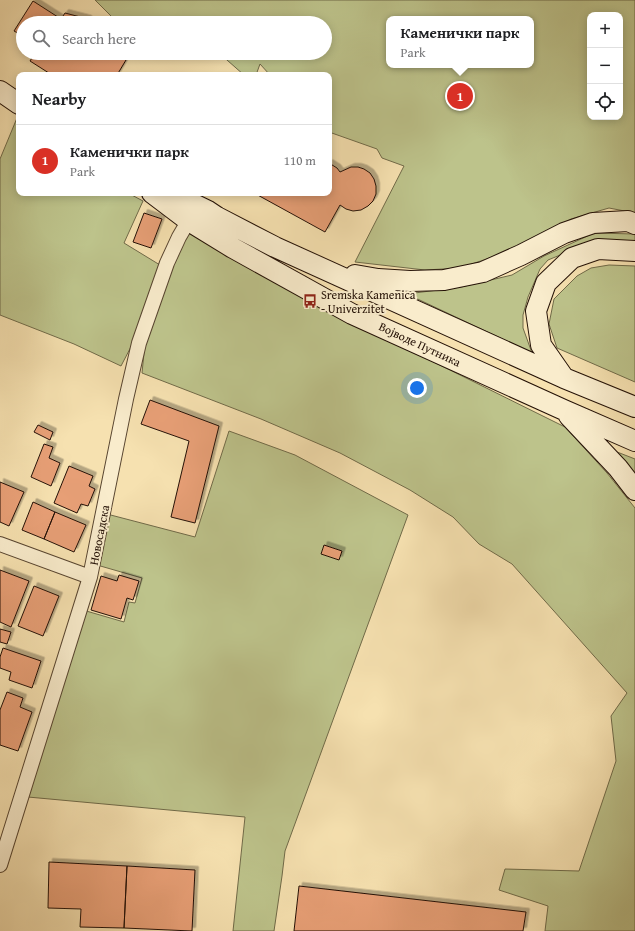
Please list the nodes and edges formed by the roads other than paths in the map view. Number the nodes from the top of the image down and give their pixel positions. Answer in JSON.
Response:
{"nodes":[{"id":1,"x":0,"y":91,"type":"edge"},
{"id":2,"x":16,"y":102,"type":"edge"},
{"id":3,"x":158,"y":196,"type":"edge"},
{"id":4,"x":174,"y":196,"type":"edge"},
{"id":5,"x":193,"y":213,"type":"junction"},
{"id":6,"x":635,"y":224,"type":"edge"},
{"id":7,"x":635,"y":251,"type":"edge"},
{"id":8,"x":328,"y":271,"type":"junction"},
{"id":9,"x":564,"y":378,"type":"junction"},
{"id":10,"x":635,"y":407,"type":"edge"},
{"id":11,"x":564,"y":410,"type":"junction"},
{"id":12,"x":635,"y":441,"type":"edge"},
{"id":13,"x":635,"y":490,"type":"edge"},
{"id":14,"x":0,"y":544,"type":"edge"},
{"id":15,"x":90,"y":578,"type":"junction"},
{"id":16,"x":5,"y":830,"type":"edge"},
{"id":17,"x":0,"y":865,"type":"edge"}],
"edges":[{"from":1,"to":2,"type":"main road"},
{"from":3,"to":5,"type":"main road","name":"Војводе Путника"},
{"from":4,"to":5,"type":"main road","name":"Војводе Путника"},
{"from":5,"to":8,"type":"main road","name":"Војводе Путника"},
{"from":5,"to":11,"type":"main road","name":"Војводе Путника"},
{"from":5,"to":15,"type":"street","name":"Новосадска"},
{"from":6,"to":8,"type":"main road"},
{"from":7,"to":9,"type":"main road"},
{"from":8,"to":9,"type":"main road","name":"Војводе Путника"},
{"from":9,"to":10,"type":"main road","name":"Војводе Путника"},
{"from":11,"to":12,"type":"main road","name":"Војводе Путника"},
{"from":11,"to":13,"type":"main road"},
{"from":14,"to":15,"type":"street"},
{"from":15,"to":16,"type":"street","name":"Новосадска"},
{"from":16,"to":17,"type":"street","name":"Новосадска"}]}
